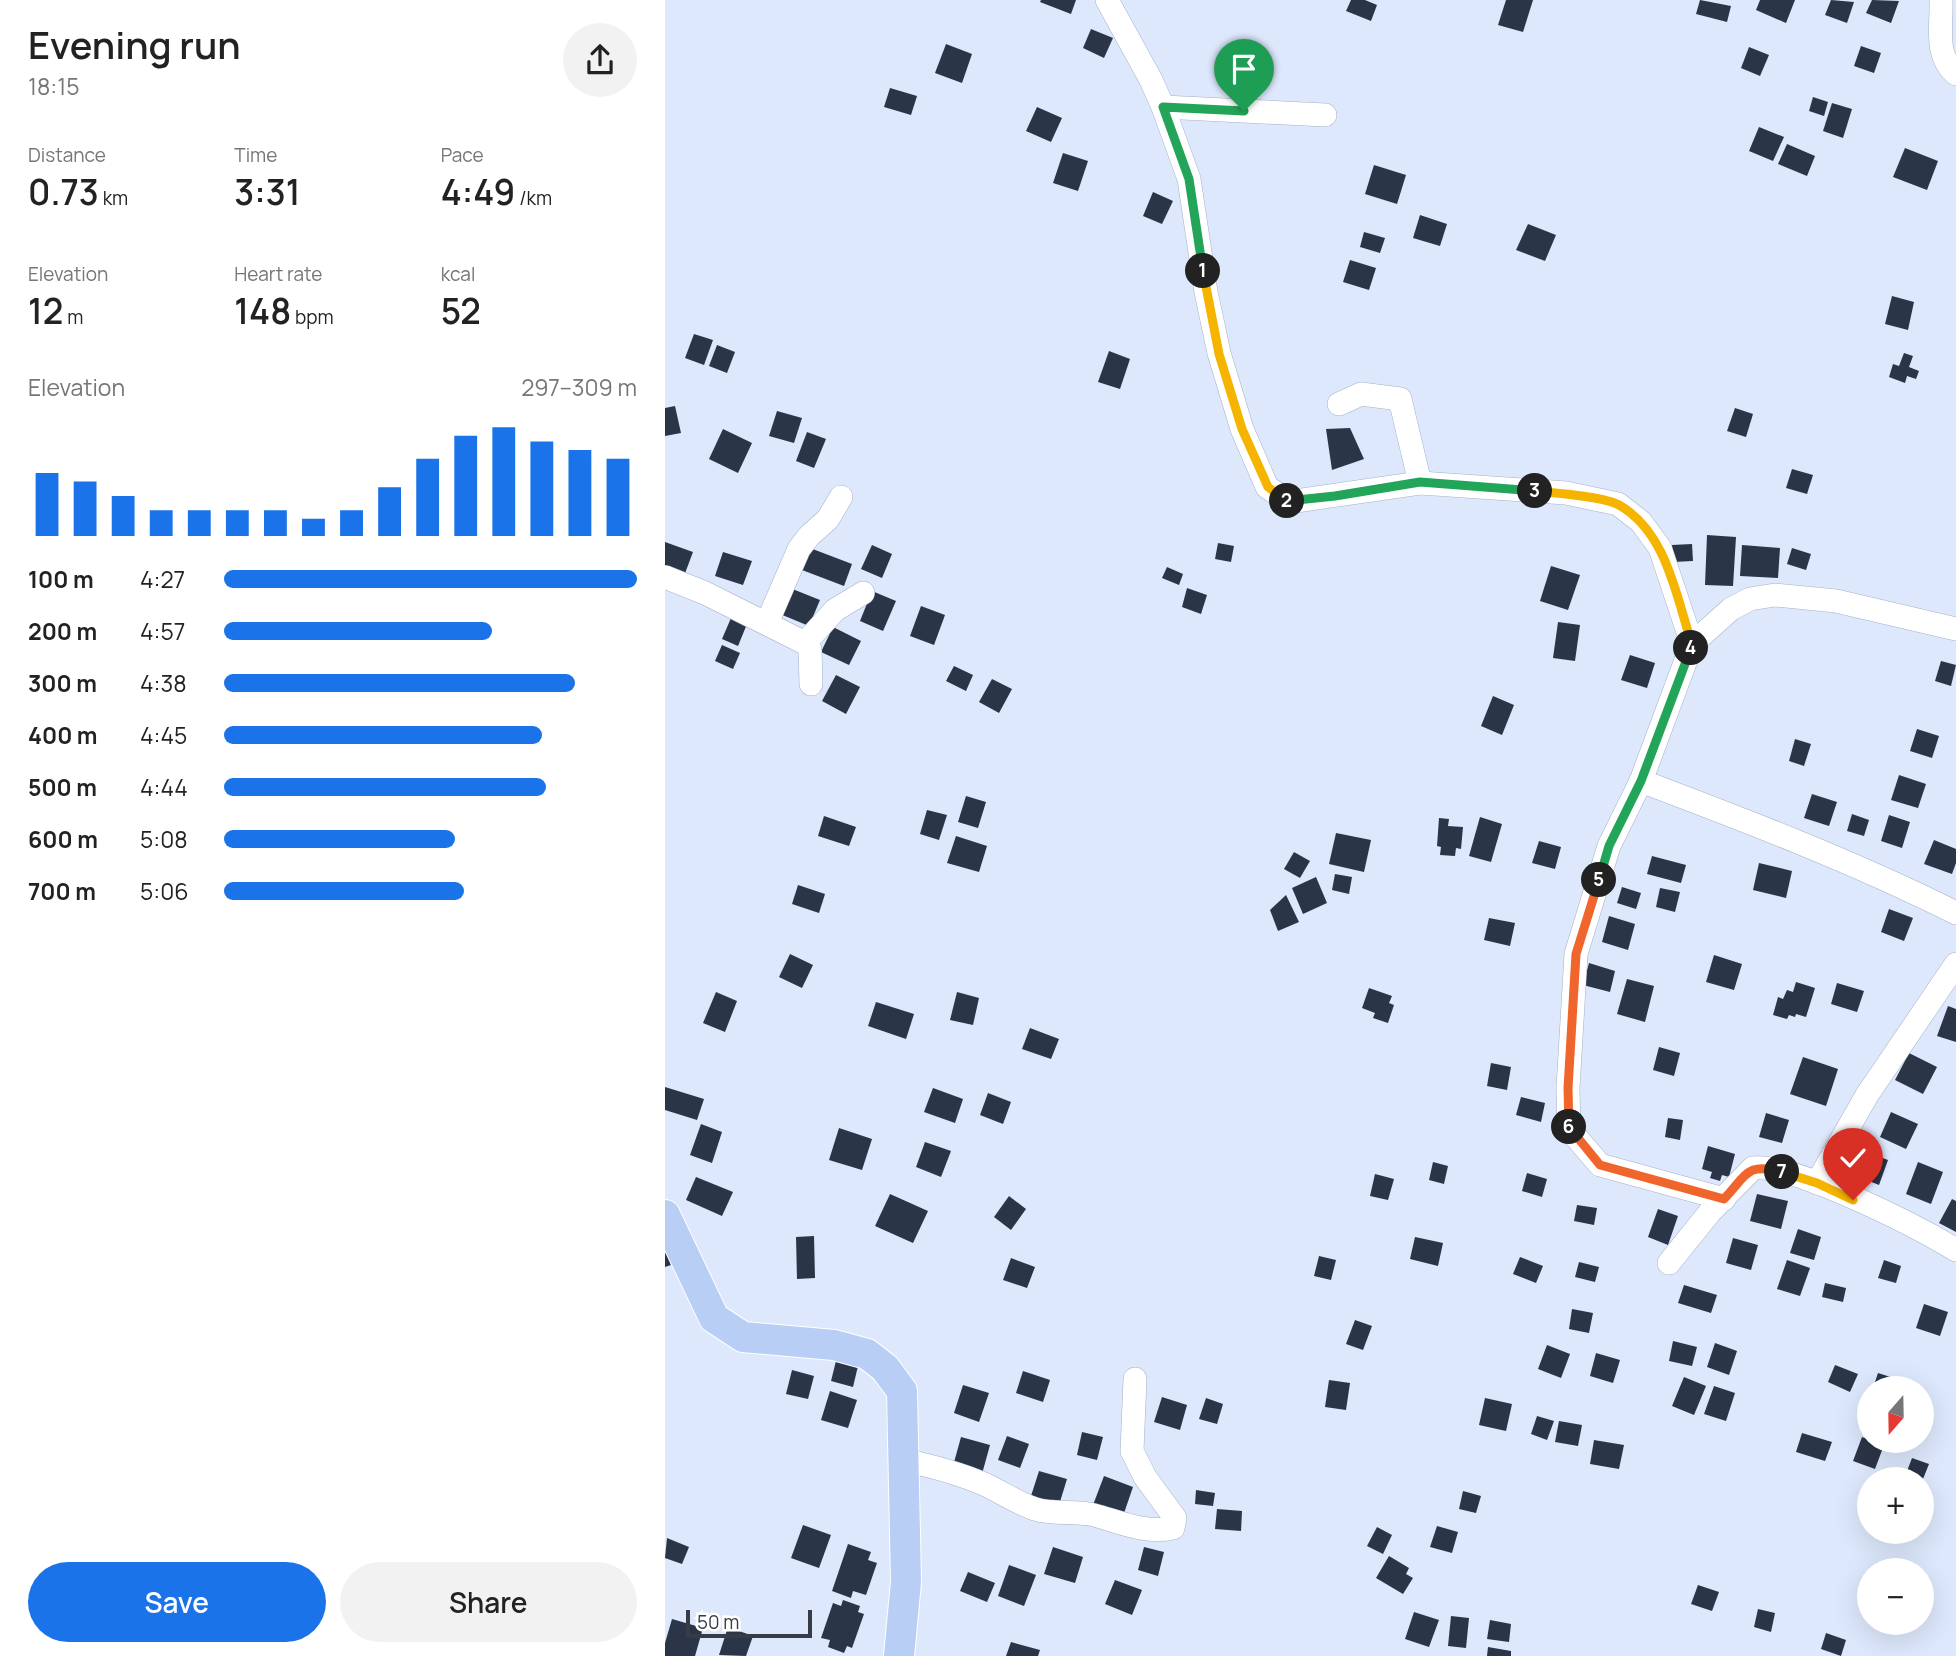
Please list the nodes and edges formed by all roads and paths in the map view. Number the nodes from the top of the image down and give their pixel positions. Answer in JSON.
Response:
{"nodes":[{"id":1,"x":1107,"y":0,"type":"edge"},
{"id":2,"x":1941,"y":0,"type":"edge"},
{"id":3,"x":1956,"y":74,"type":"edge"},
{"id":4,"x":1163,"y":107,"type":"junction"},
{"id":5,"x":1325,"y":115,"type":"dead end"},
{"id":6,"x":1339,"y":404,"type":"dead end"},
{"id":7,"x":1420,"y":482,"type":"junction"},
{"id":8,"x":841,"y":497,"type":"dead end"},
{"id":9,"x":665,"y":577,"type":"edge"},
{"id":10,"x":863,"y":593,"type":"dead end"},
{"id":11,"x":767,"y":623,"type":"junction"},
{"id":12,"x":1956,"y":629,"type":"edge"},
{"id":13,"x":805,"y":643,"type":"junction"},
{"id":14,"x":1692,"y":644,"type":"junction"},
{"id":15,"x":811,"y":684,"type":"dead end"},
{"id":16,"x":1641,"y":781,"type":"junction"},
{"id":17,"x":1956,"y":913,"type":"edge"},
{"id":18,"x":1956,"y":964,"type":"edge"},
{"id":19,"x":1817,"y":1183,"type":"junction"},
{"id":20,"x":1724,"y":1199,"type":"junction"},
{"id":21,"x":665,"y":1215,"type":"edge"},
{"id":22,"x":1956,"y":1250,"type":"edge"},
{"id":23,"x":1669,"y":1263,"type":"dead end"},
{"id":24,"x":1135,"y":1378,"type":"dead end"},
{"id":25,"x":903,"y":1460,"type":"junction"},
{"id":26,"x":899,"y":1656,"type":"edge"}],
"edges":[{"from":1,"to":4,"type":"street"},
{"from":2,"to":3,"type":"street"},
{"from":4,"to":5,"type":"street"},
{"from":4,"to":7,"type":"street"},
{"from":6,"to":7,"type":"street"},
{"from":7,"to":14,"type":"street"},
{"from":8,"to":11,"type":"street"},
{"from":9,"to":11,"type":"street"},
{"from":10,"to":13,"type":"street"},
{"from":11,"to":13,"type":"street"},
{"from":12,"to":14,"type":"street"},
{"from":13,"to":15,"type":"street"},
{"from":14,"to":16,"type":"street"},
{"from":16,"to":17,"type":"street"},
{"from":16,"to":20,"type":"street"},
{"from":18,"to":19,"type":"street"},
{"from":19,"to":20,"type":"street"},
{"from":19,"to":22,"type":"street"},
{"from":20,"to":23,"type":"street"},
{"from":21,"to":25,"type":"main road"},
{"from":24,"to":25,"type":"street"},
{"from":25,"to":26,"type":"main road"}]}
